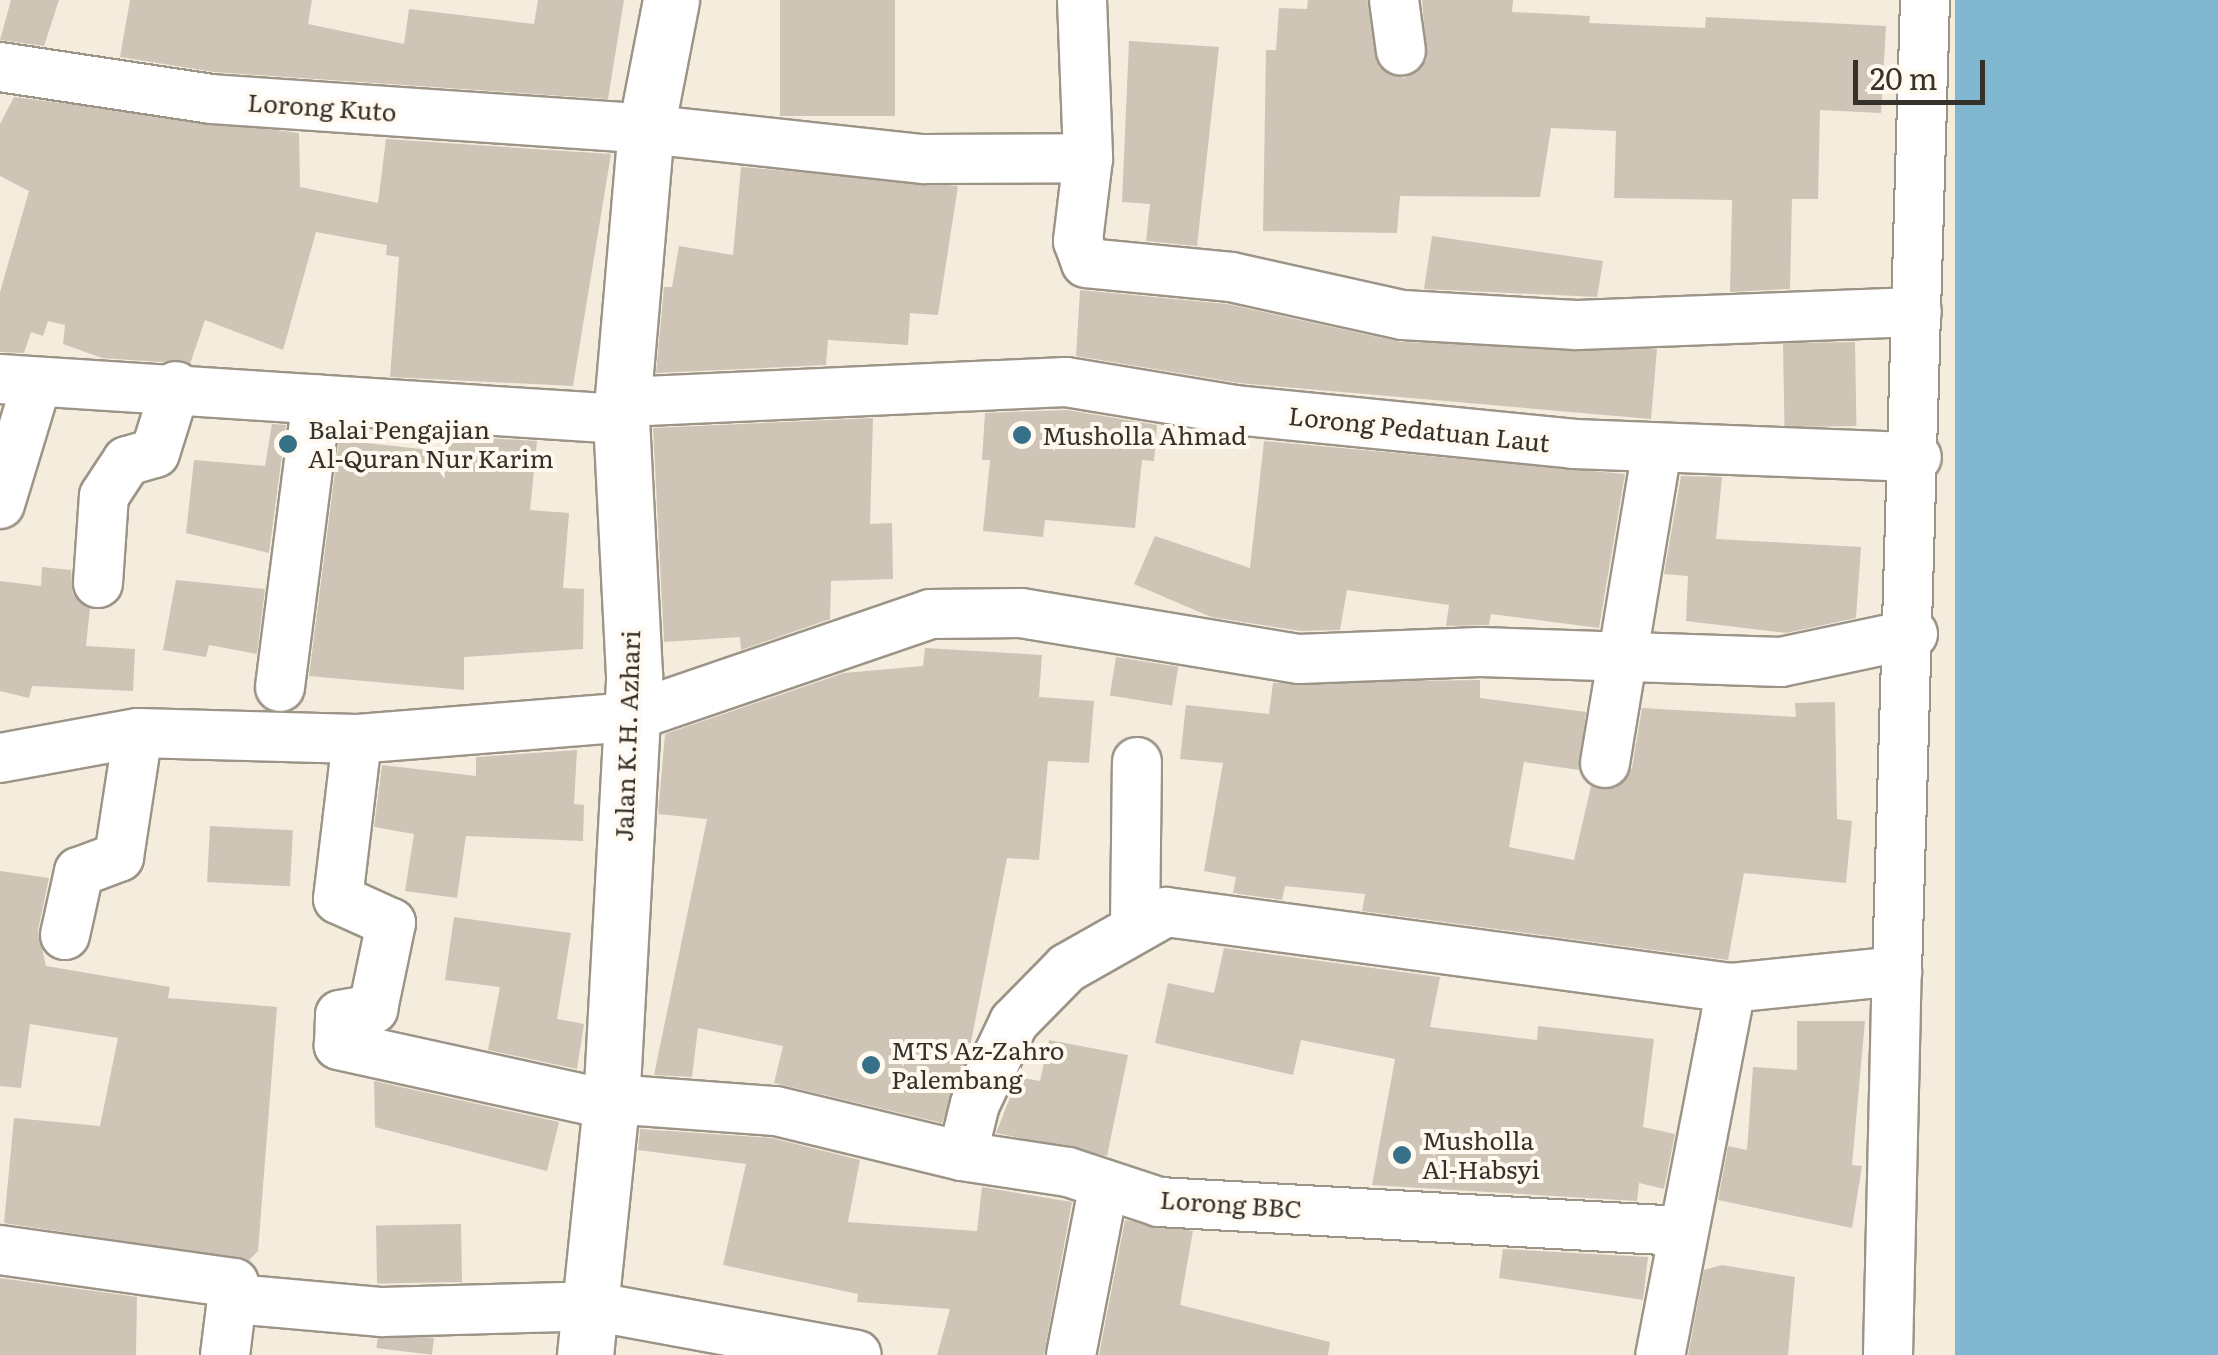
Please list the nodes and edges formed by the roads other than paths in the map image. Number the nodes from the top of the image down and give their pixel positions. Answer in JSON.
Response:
{"nodes":[{"id":1,"x":671,"y":0,"type":"edge"},
{"id":2,"x":1082,"y":0,"type":"edge"},
{"id":3,"x":1394,"y":0,"type":"edge"},
{"id":4,"x":1926,"y":0,"type":"edge"},
{"id":5,"x":1402,"y":50,"type":"dead end"},
{"id":6,"x":0,"y":67,"type":"edge"},
{"id":7,"x":646,"y":129,"type":"junction"},
{"id":8,"x":1088,"y":158,"type":"junction"},
{"id":9,"x":1917,"y":312,"type":"junction"},
{"id":10,"x":18,"y":380,"type":"edge"},
{"id":11,"x":176,"y":386,"type":"junction"},
{"id":12,"x":317,"y":399,"type":"junction"},
{"id":13,"x":622,"y":411,"type":"junction"},
{"id":14,"x":1658,"y":450,"type":"junction"},
{"id":15,"x":1917,"y":457,"type":"junction"},
{"id":16,"x":0,"y":504,"type":"edge"},
{"id":17,"x":98,"y":583,"type":"dead end"},
{"id":18,"x":1912,"y":634,"type":"junction"},
{"id":19,"x":1619,"y":670,"type":"junction"},
{"id":20,"x":1492,"y":680,"type":"dead end"},
{"id":21,"x":280,"y":687,"type":"dead end"},
{"id":22,"x":1772,"y":689,"type":"dead end"},
{"id":23,"x":630,"y":716,"type":"junction"},
{"id":24,"x":138,"y":734,"type":"junction"},
{"id":25,"x":357,"y":739,"type":"junction"},
{"id":26,"x":0,"y":758,"type":"edge"},
{"id":27,"x":1137,"y":762,"type":"dead end"},
{"id":28,"x":1605,"y":764,"type":"dead end"},
{"id":29,"x":1136,"y":924,"type":"junction"},
{"id":30,"x":65,"y":934,"type":"dead end"},
{"id":31,"x":1897,"y":971,"type":"junction"},
{"id":32,"x":1730,"y":988,"type":"junction"},
{"id":33,"x":611,"y":1102,"type":"junction"},
{"id":34,"x":962,"y":1156,"type":"junction"},
{"id":35,"x":1104,"y":1184,"type":"junction"},
{"id":36,"x":1681,"y":1231,"type":"junction"},
{"id":37,"x":0,"y":1250,"type":"edge"},
{"id":38,"x":236,"y":1300,"type":"junction"},
{"id":39,"x":589,"y":1324,"type":"edge"},
{"id":40,"x":224,"y":1355,"type":"edge"},
{"id":41,"x":856,"y":1355,"type":"edge"},
{"id":42,"x":1070,"y":1355,"type":"edge"},
{"id":43,"x":1660,"y":1355,"type":"edge"},
{"id":44,"x":1888,"y":1355,"type":"edge"}],
"edges":[{"from":1,"to":7,"type":"street","name":"Jalan K.H. Azhari"},
{"from":2,"to":8,"type":"street"},
{"from":3,"to":5,"type":"street"},
{"from":4,"to":9,"type":"street"},
{"from":6,"to":7,"type":"street","name":"Lorong Kuto"},
{"from":7,"to":8,"type":"street","name":"Lorong Kuto"},
{"from":7,"to":13,"type":"street","name":"Jalan K.H. Azhari"},
{"from":8,"to":9,"type":"street"},
{"from":9,"to":15,"type":"street"},
{"from":10,"to":11,"type":"street","name":"Lorong Pedatuan Laut"},
{"from":10,"to":16,"type":"street"},
{"from":11,"to":12,"type":"street","name":"Lorong Pedatuan Laut"},
{"from":11,"to":17,"type":"street"},
{"from":12,"to":13,"type":"street","name":"Lorong Pedatuan Laut"},
{"from":12,"to":21,"type":"street"},
{"from":13,"to":14,"type":"street","name":"Lorong Pedatuan Laut"},
{"from":13,"to":23,"type":"street","name":"Jalan K.H. Azhari"},
{"from":14,"to":15,"type":"street","name":"Lorong Pedatuan Laut"},
{"from":14,"to":19,"type":"street"},
{"from":15,"to":18,"type":"street"},
{"from":18,"to":19,"type":"street"},
{"from":18,"to":31,"type":"street"},
{"from":19,"to":20,"type":"street"},
{"from":19,"to":22,"type":"street"},
{"from":19,"to":23,"type":"street"},
{"from":19,"to":28,"type":"street"},
{"from":23,"to":25,"type":"street"},
{"from":23,"to":33,"type":"street","name":"Jalan K.H. Azhari"},
{"from":24,"to":25,"type":"street"},
{"from":24,"to":26,"type":"street"},
{"from":24,"to":30,"type":"street"},
{"from":25,"to":33,"type":"street","name":"Lorong BBC"},
{"from":27,"to":29,"type":"street"},
{"from":29,"to":32,"type":"street"},
{"from":29,"to":34,"type":"street"},
{"from":31,"to":32,"type":"street"},
{"from":31,"to":44,"type":"street"},
{"from":32,"to":36,"type":"street"},
{"from":33,"to":34,"type":"street","name":"Lorong BBC"},
{"from":33,"to":39,"type":"street","name":"Jalan K.H. Azhari"},
{"from":34,"to":35,"type":"street","name":"Lorong BBC"},
{"from":35,"to":36,"type":"street","name":"Lorong BBC"},
{"from":35,"to":42,"type":"street"},
{"from":36,"to":43,"type":"street"},
{"from":37,"to":38,"type":"street"},
{"from":38,"to":39,"type":"street"},
{"from":38,"to":40,"type":"street"},
{"from":39,"to":41,"type":"street"}]}
